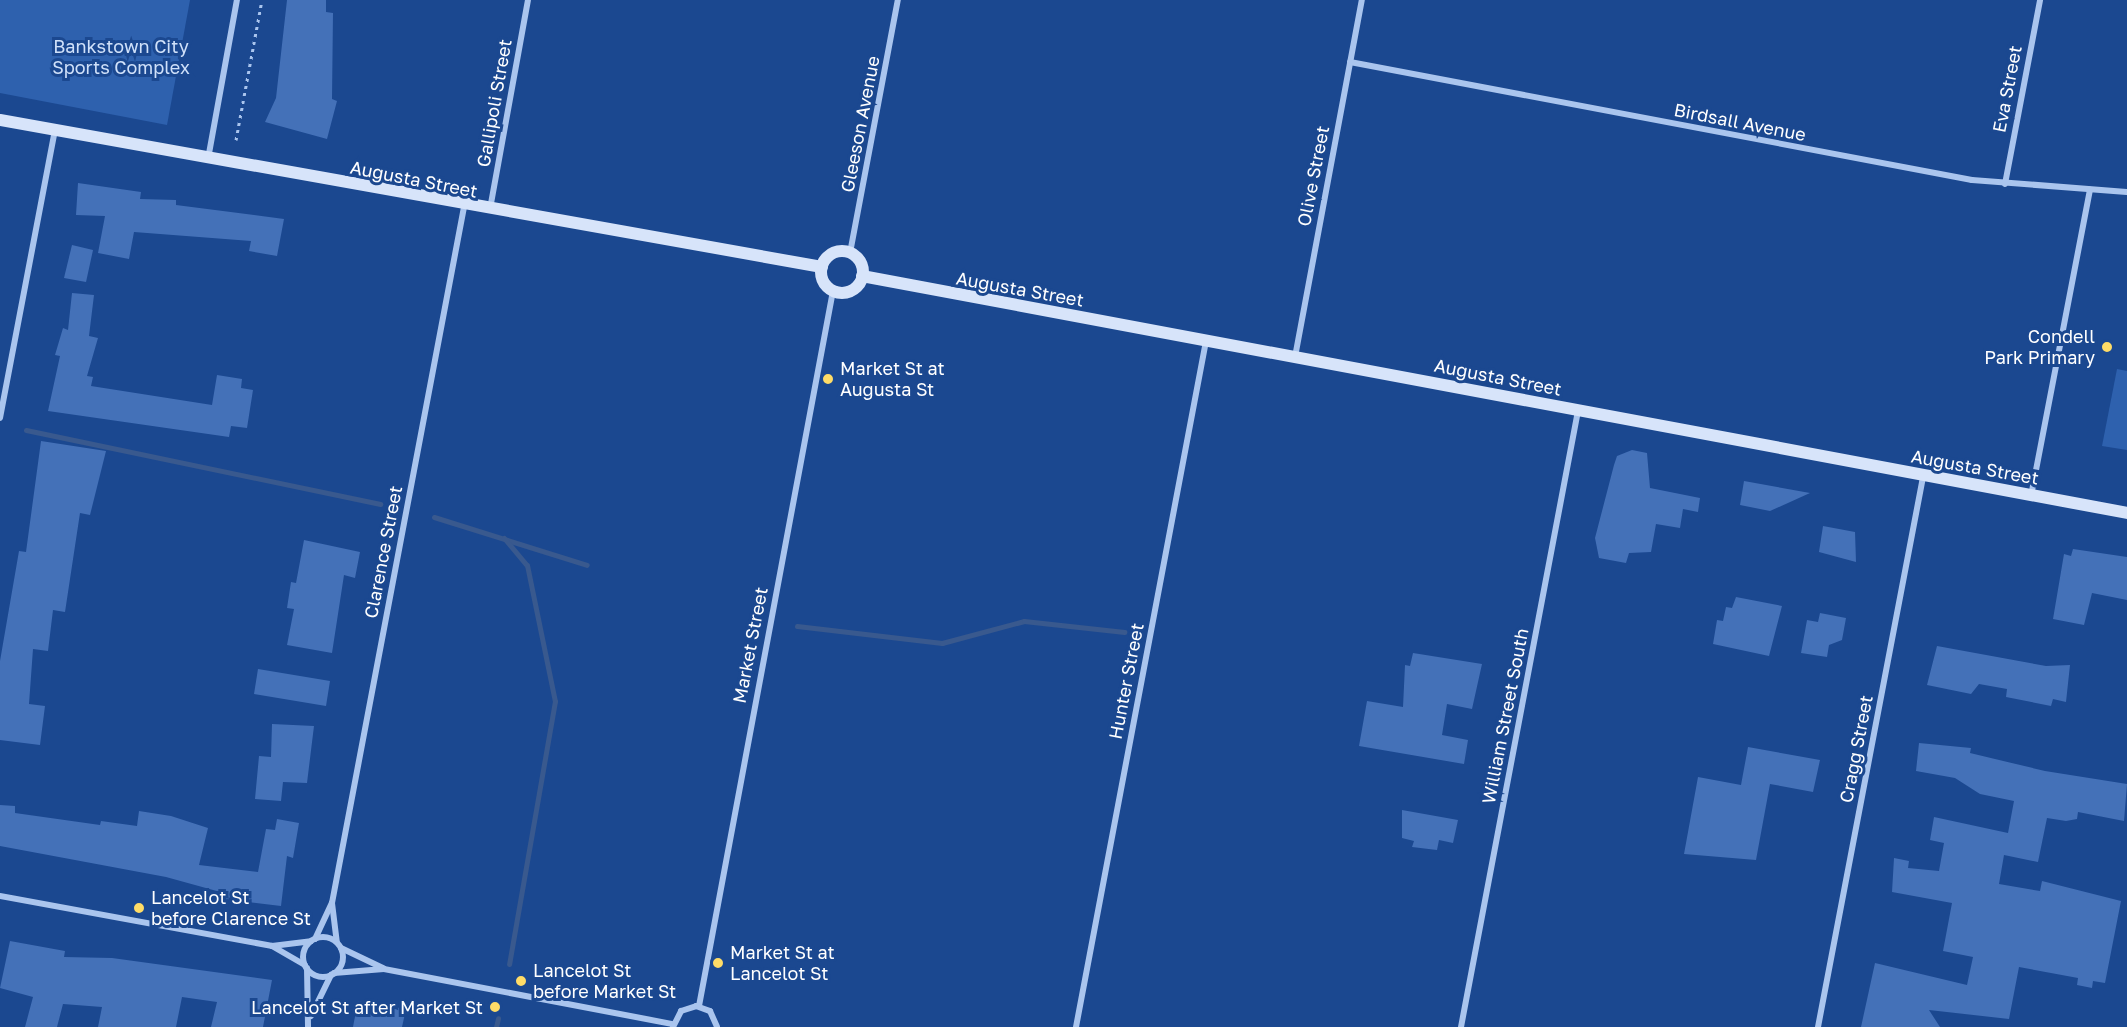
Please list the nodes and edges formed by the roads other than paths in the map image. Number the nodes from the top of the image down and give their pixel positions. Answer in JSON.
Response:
{"nodes":[{"id":1,"x":237,"y":0,"type":"edge"},
{"id":2,"x":528,"y":0,"type":"edge"},
{"id":3,"x":898,"y":0,"type":"edge"},
{"id":4,"x":1362,"y":0,"type":"edge"},
{"id":5,"x":2040,"y":0,"type":"edge"},
{"id":6,"x":1350,"y":62,"type":"junction"},
{"id":7,"x":0,"y":120,"type":"edge"},
{"id":8,"x":55,"y":130,"type":"junction"},
{"id":9,"x":208,"y":159,"type":"junction"},
{"id":10,"x":2004,"y":184,"type":"junction"},
{"id":11,"x":2090,"y":190,"type":"junction"},
{"id":12,"x":2127,"y":192,"type":"edge"},
{"id":13,"x":464,"y":207,"type":"junction"},
{"id":14,"x":489,"y":211,"type":"junction"},
{"id":15,"x":850,"y":253,"type":"junction"},
{"id":16,"x":822,"y":267,"type":"junction"},
{"id":17,"x":862,"y":276,"type":"junction"},
{"id":18,"x":833,"y":291,"type":"junction"},
{"id":19,"x":1206,"y":340,"type":"junction"},
{"id":20,"x":1295,"y":357,"type":"junction"},
{"id":21,"x":1578,"y":411,"type":"junction"},
{"id":22,"x":0,"y":418,"type":"edge"},
{"id":23,"x":1923,"y":477,"type":"junction"},
{"id":24,"x":2031,"y":496,"type":"junction"},
{"id":25,"x":2127,"y":513,"type":"edge"},
{"id":26,"x":0,"y":896,"type":"edge"},
{"id":27,"x":332,"y":903,"type":"junction"},
{"id":28,"x":314,"y":940,"type":"junction"},
{"id":29,"x":339,"y":945,"type":"junction"},
{"id":30,"x":272,"y":946,"type":"junction"},
{"id":31,"x":306,"y":966,"type":"junction"},
{"id":32,"x":384,"y":969,"type":"junction"},
{"id":33,"x":332,"y":974,"type":"junction"},
{"id":34,"x":699,"y":1006,"type":"junction"},
{"id":35,"x":310,"y":1019,"type":"junction"},
{"id":36,"x":673,"y":1026,"type":"edge"},
{"id":37,"x":308,"y":1027,"type":"edge"},
{"id":38,"x":717,"y":1027,"type":"edge"},
{"id":39,"x":1076,"y":1027,"type":"edge"},
{"id":40,"x":1461,"y":1027,"type":"edge"},
{"id":41,"x":1818,"y":1027,"type":"edge"}],
"edges":[{"from":1,"to":9,"type":"street"},
{"from":2,"to":14,"type":"street","name":"Gallipoli Street"},
{"from":3,"to":15,"type":"street","name":"Gleeson Avenue"},
{"from":4,"to":6,"type":"street","name":"Olive Street"},
{"from":5,"to":10,"type":"street","name":"Eva Street"},
{"from":6,"to":10,"type":"street","name":"Birdsall Avenue"},
{"from":6,"to":20,"type":"street","name":"Olive Street"},
{"from":7,"to":8,"type":"street","name":"Augusta Street"},
{"from":8,"to":9,"type":"street","name":"Augusta Street"},
{"from":8,"to":22,"type":"street"},
{"from":9,"to":13,"type":"street","name":"Augusta Street"},
{"from":10,"to":11,"type":"street","name":"Birdsall Avenue"},
{"from":11,"to":12,"type":"street","name":"Birdsall Avenue"},
{"from":11,"to":24,"type":"street"},
{"from":13,"to":14,"type":"street","name":"Augusta Street"},
{"from":13,"to":27,"type":"street","name":"Clarence Street"},
{"from":14,"to":16,"type":"street","name":"Augusta Street"},
{"from":15,"to":16,"type":"street"},
{"from":15,"to":17,"type":"street"},
{"from":16,"to":18,"type":"street"},
{"from":17,"to":18,"type":"street"},
{"from":17,"to":19,"type":"street","name":"Augusta Street"},
{"from":18,"to":34,"type":"street","name":"Market Street"},
{"from":19,"to":20,"type":"street","name":"Augusta Street"},
{"from":19,"to":39,"type":"street","name":"Hunter Street"},
{"from":20,"to":21,"type":"street","name":"Augusta Street"},
{"from":21,"to":23,"type":"street","name":"Augusta Street"},
{"from":21,"to":40,"type":"street","name":"William Street South"},
{"from":23,"to":24,"type":"street","name":"Augusta Street"},
{"from":23,"to":41,"type":"street","name":"Cragg Street"},
{"from":24,"to":25,"type":"street","name":"Augusta Street"},
{"from":26,"to":30,"type":"street"},
{"from":27,"to":28,"type":"street","name":"Clarence Street"},
{"from":27,"to":29,"type":"street","name":"Clarence Street"},
{"from":28,"to":29,"type":"street"},
{"from":28,"to":30,"type":"street"},
{"from":28,"to":31,"type":"street"},
{"from":29,"to":32,"type":"street"},
{"from":29,"to":33,"type":"street"},
{"from":30,"to":31,"type":"street"},
{"from":31,"to":33,"type":"street"},
{"from":31,"to":35,"type":"street"},
{"from":32,"to":33,"type":"street"},
{"from":32,"to":36,"type":"street"},
{"from":33,"to":35,"type":"street"},
{"from":34,"to":36,"type":"street"},
{"from":34,"to":38,"type":"street"},
{"from":35,"to":37,"type":"street"}]}
